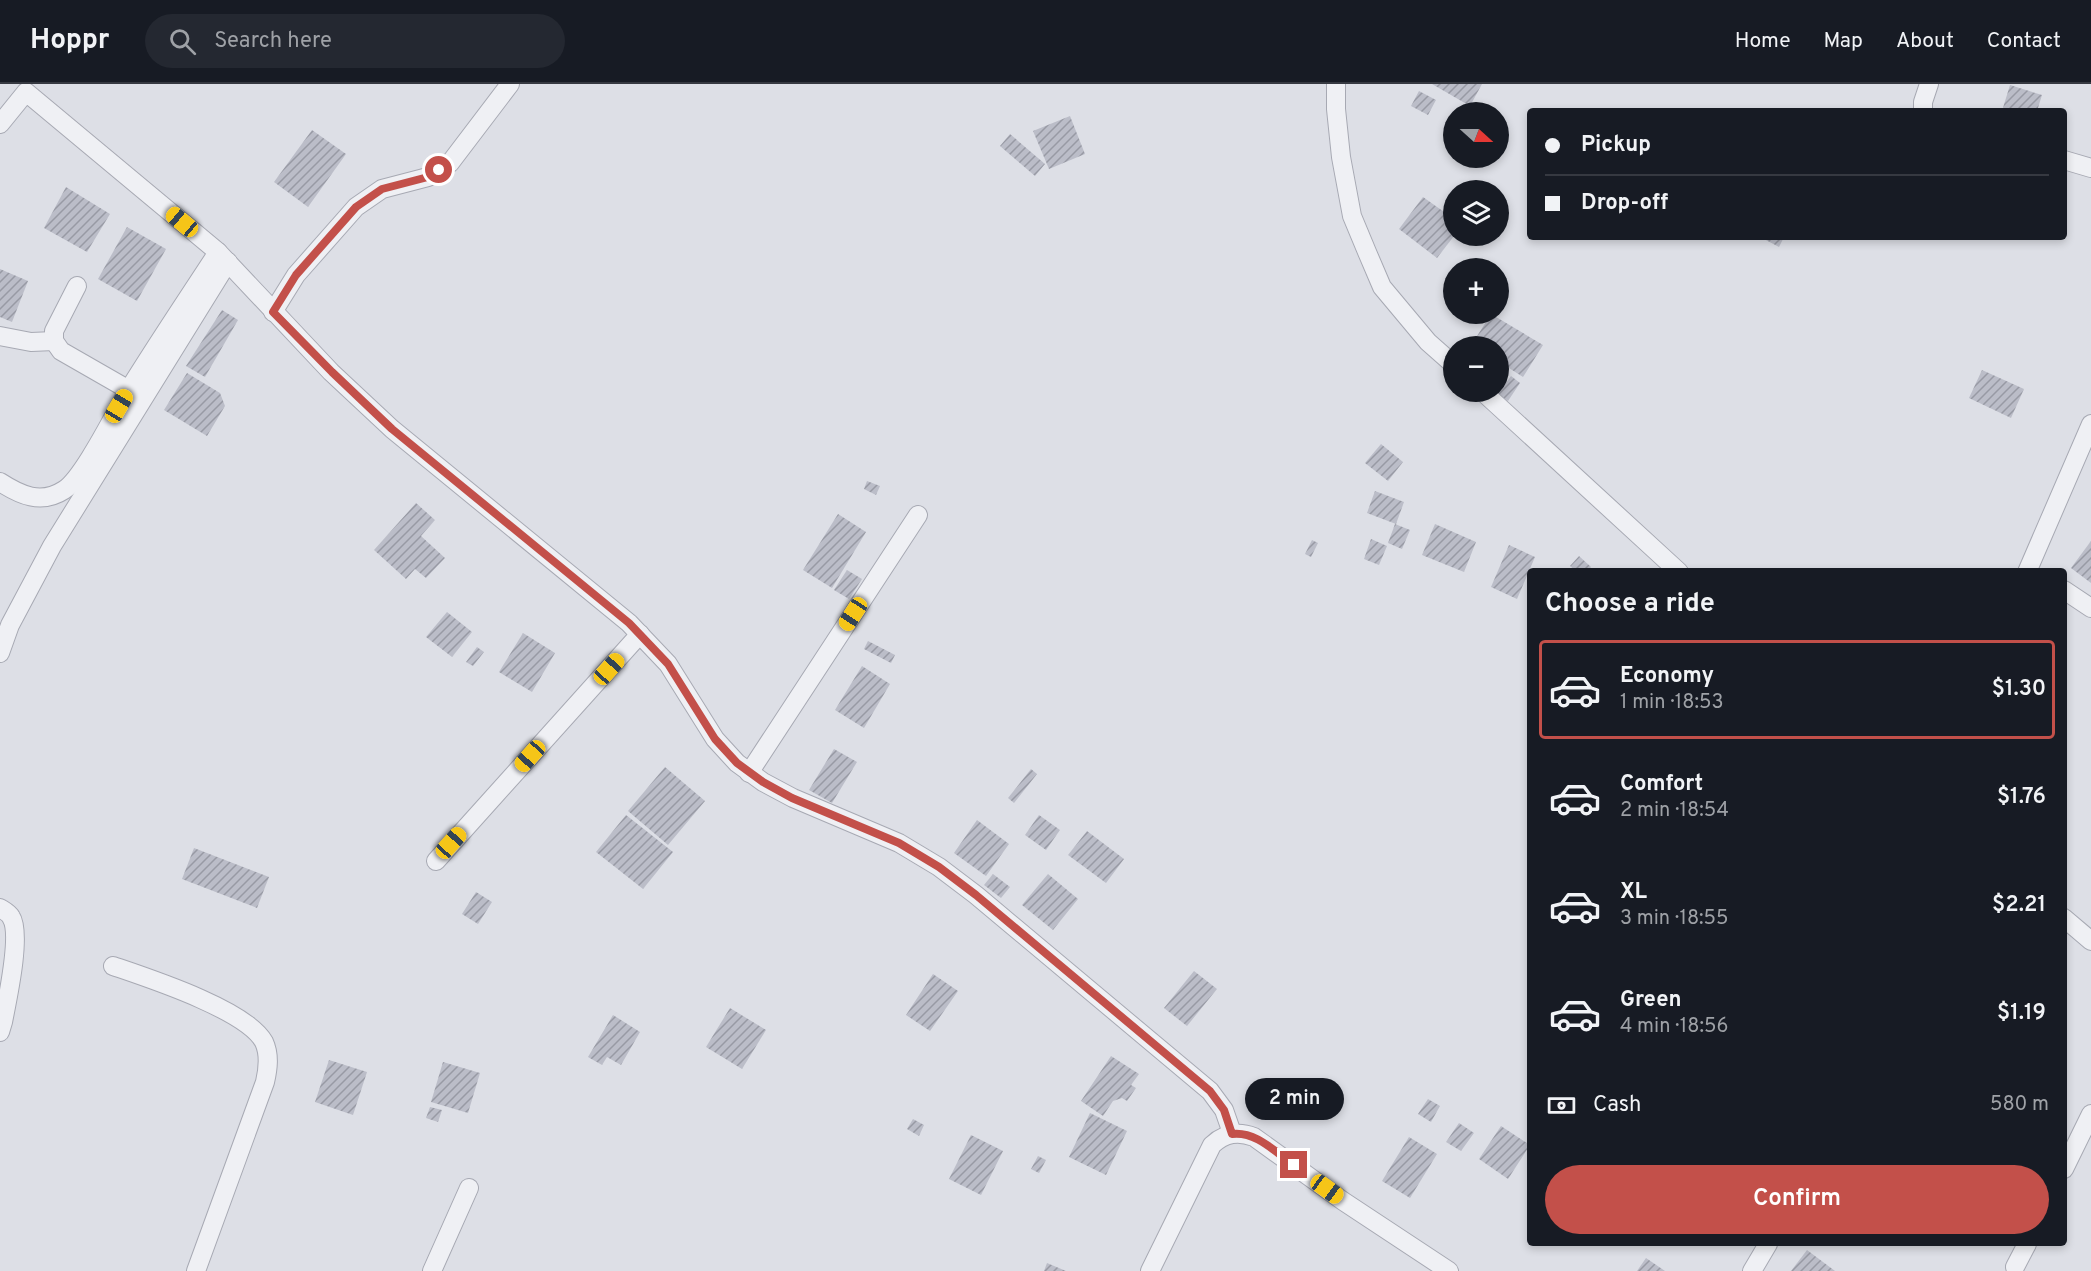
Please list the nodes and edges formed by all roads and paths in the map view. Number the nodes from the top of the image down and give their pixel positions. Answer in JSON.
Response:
{"nodes":[{"id":1,"x":510,"y":84,"type":"edge"},
{"id":2,"x":1336,"y":84,"type":"edge"},
{"id":3,"x":1929,"y":84,"type":"edge"},
{"id":4,"x":22,"y":88,"type":"edge"},
{"id":5,"x":1923,"y":108,"type":"edge"},
{"id":6,"x":0,"y":124,"type":"edge"},
{"id":7,"x":2067,"y":161,"type":"edge"},
{"id":8,"x":2091,"y":168,"type":"edge"},
{"id":9,"x":223,"y":257,"type":"junction"},
{"id":10,"x":77,"y":286,"type":"dead end"},
{"id":11,"x":273,"y":312,"type":"junction"},
{"id":12,"x":0,"y":336,"type":"edge"},
{"id":13,"x":54,"y":341,"type":"junction"},
{"id":14,"x":1443,"y":355,"type":"edge"},
{"id":15,"x":129,"y":390,"type":"junction"},
{"id":16,"x":1494,"y":402,"type":"edge"},
{"id":17,"x":2091,"y":424,"type":"edge"},
{"id":18,"x":0,"y":482,"type":"edge"},
{"id":19,"x":918,"y":515,"type":"dead end"},
{"id":20,"x":1675,"y":568,"type":"edge"},
{"id":21,"x":2032,"y":568,"type":"edge"},
{"id":22,"x":2067,"y":592,"type":"edge"},
{"id":23,"x":2091,"y":608,"type":"edge"},
{"id":24,"x":640,"y":634,"type":"junction"},
{"id":25,"x":0,"y":653,"type":"edge"},
{"id":26,"x":749,"y":773,"type":"junction"},
{"id":27,"x":436,"y":861,"type":"dead end"},
{"id":28,"x":0,"y":908,"type":"edge"},
{"id":29,"x":2067,"y":921,"type":"edge"},
{"id":30,"x":2091,"y":941,"type":"edge"},
{"id":31,"x":113,"y":966,"type":"dead end"},
{"id":32,"x":0,"y":1032,"type":"edge"},
{"id":33,"x":2091,"y":1114,"type":"edge"},
{"id":34,"x":1232,"y":1134,"type":"junction"},
{"id":35,"x":2067,"y":1163,"type":"edge"},
{"id":36,"x":469,"y":1188,"type":"dead end"},
{"id":37,"x":1767,"y":1246,"type":"edge"},
{"id":38,"x":2026,"y":1246,"type":"edge"},
{"id":39,"x":2015,"y":1267,"type":"dead end"},
{"id":40,"x":196,"y":1271,"type":"edge"},
{"id":41,"x":432,"y":1271,"type":"edge"},
{"id":42,"x":1150,"y":1271,"type":"edge"},
{"id":43,"x":1449,"y":1271,"type":"edge"},
{"id":44,"x":1752,"y":1271,"type":"edge"}],
"edges":[{"from":1,"to":11,"type":"street"},
{"from":2,"to":14,"type":"street"},
{"from":3,"to":5,"type":"street"},
{"from":4,"to":6,"type":"street"},
{"from":4,"to":9,"type":"street"},
{"from":7,"to":8,"type":"street"},
{"from":9,"to":11,"type":"street"},
{"from":9,"to":15,"type":"street"},
{"from":9,"to":25,"type":"street"},
{"from":10,"to":13,"type":"street"},
{"from":11,"to":24,"type":"street"},
{"from":12,"to":13,"type":"street"},
{"from":13,"to":15,"type":"street"},
{"from":15,"to":18,"type":"street"},
{"from":16,"to":20,"type":"street"},
{"from":17,"to":21,"type":"street"},
{"from":19,"to":26,"type":"street"},
{"from":22,"to":23,"type":"street"},
{"from":24,"to":26,"type":"street"},
{"from":24,"to":27,"type":"street"},
{"from":26,"to":34,"type":"street"},
{"from":28,"to":32,"type":"street"},
{"from":29,"to":30,"type":"street"},
{"from":31,"to":40,"type":"street"},
{"from":33,"to":35,"type":"street"},
{"from":34,"to":42,"type":"street"},
{"from":34,"to":43,"type":"street"},
{"from":36,"to":41,"type":"street"},
{"from":37,"to":44,"type":"street"},
{"from":38,"to":39,"type":"street"}]}
